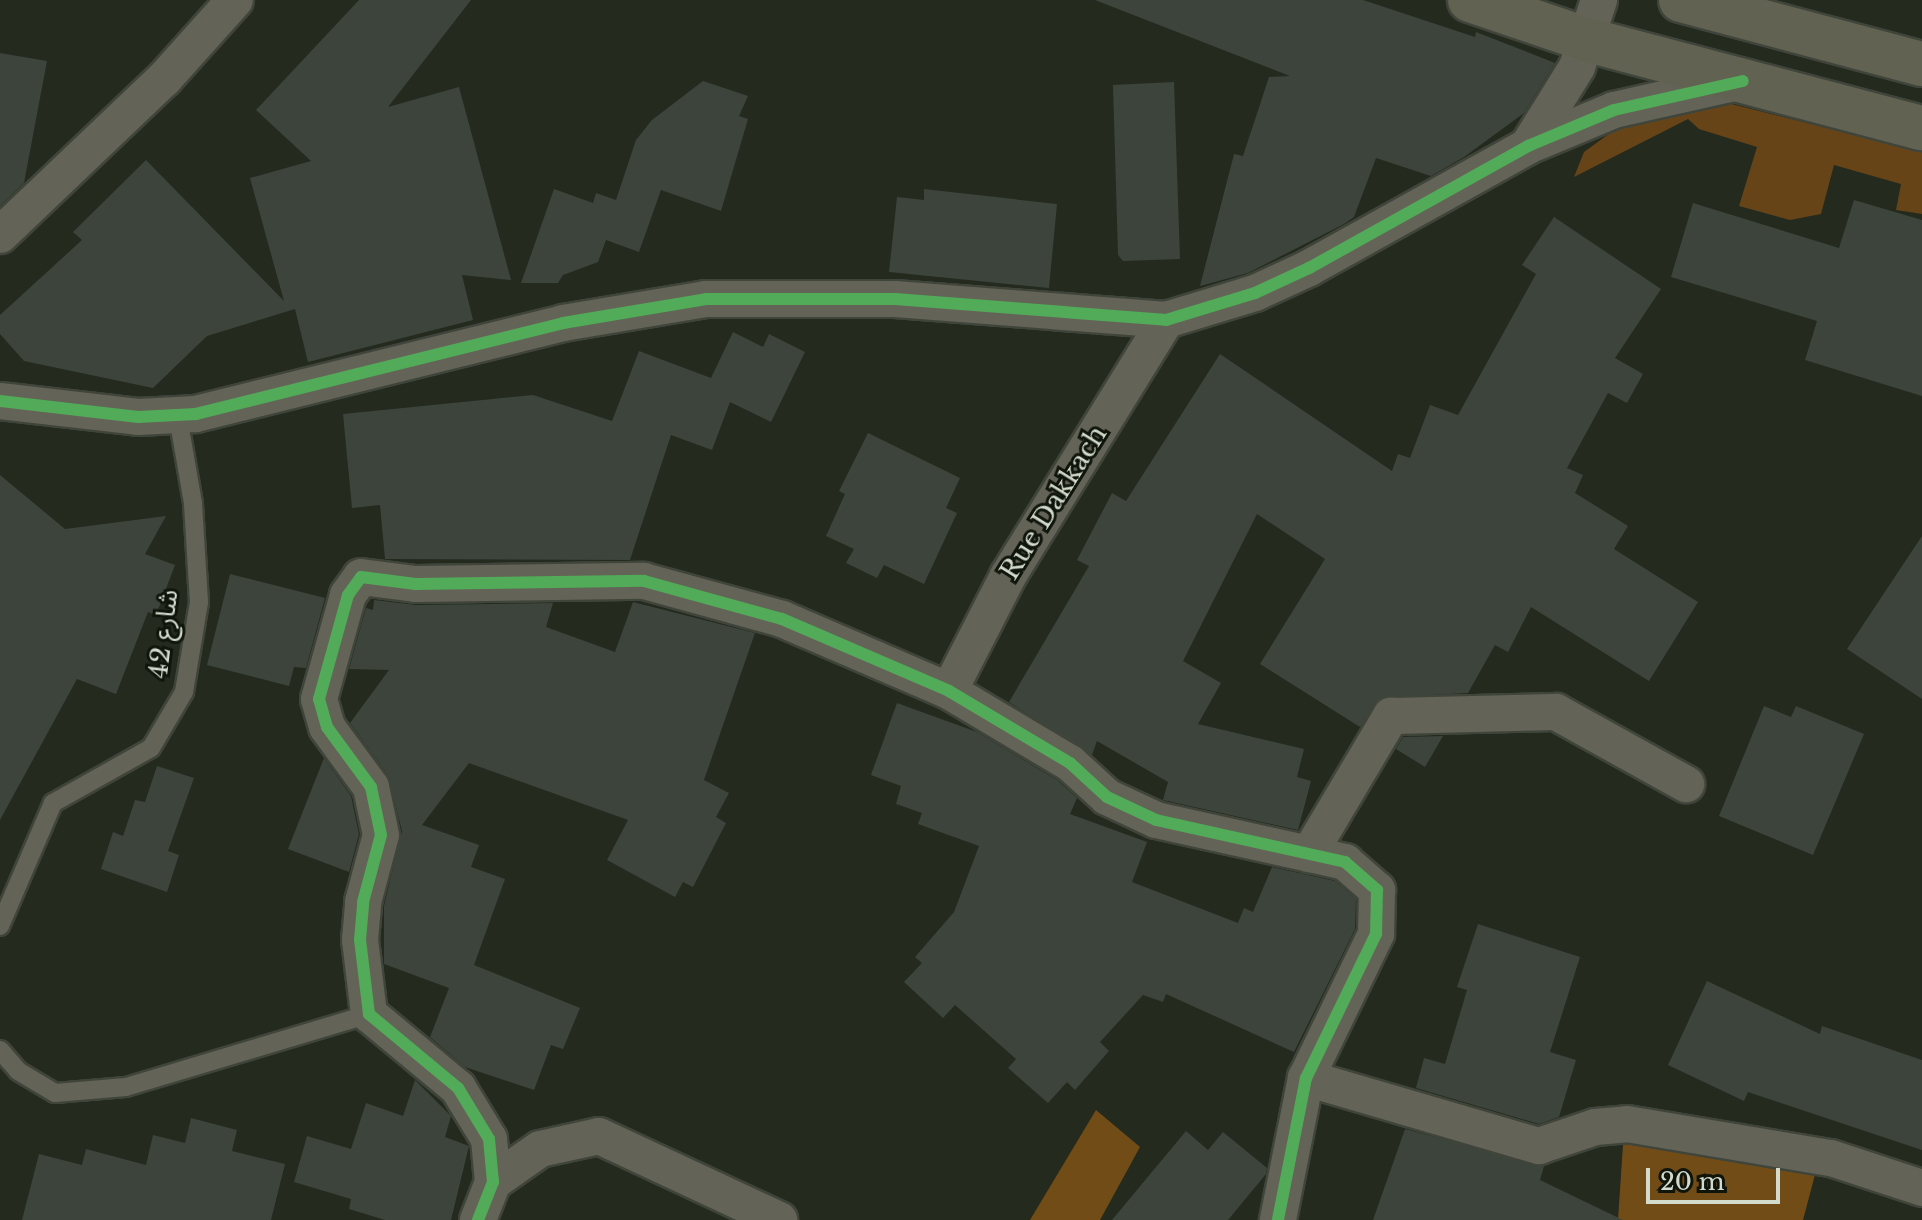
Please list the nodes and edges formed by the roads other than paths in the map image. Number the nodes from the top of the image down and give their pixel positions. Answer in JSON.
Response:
{"nodes":[{"id":1,"x":235,"y":0,"type":"edge"},
{"id":2,"x":1470,"y":0,"type":"edge"},
{"id":3,"x":1681,"y":0,"type":"edge"},
{"id":4,"x":1593,"y":20,"type":"edge"},
{"id":5,"x":1922,"y":64,"type":"edge"},
{"id":6,"x":1743,"y":81,"type":"junction"},
{"id":7,"x":1922,"y":128,"type":"edge"},
{"id":8,"x":1528,"y":146,"type":"junction"},
{"id":9,"x":0,"y":235,"type":"edge"},
{"id":10,"x":1166,"y":320,"type":"junction"},
{"id":11,"x":7,"y":397,"type":"edge"},
{"id":12,"x":178,"y":417,"type":"junction"},
{"id":13,"x":949,"y":691,"type":"junction"},
{"id":14,"x":1686,"y":784,"type":"dead end"},
{"id":15,"x":1309,"y":854,"type":"junction"},
{"id":16,"x":0,"y":926,"type":"edge"},
{"id":17,"x":369,"y":1014,"type":"junction"},
{"id":18,"x":0,"y":1050,"type":"edge"},
{"id":19,"x":1306,"y":1078,"type":"junction"},
{"id":20,"x":493,"y":1182,"type":"junction"},
{"id":21,"x":1922,"y":1188,"type":"edge"},
{"id":22,"x":478,"y":1220,"type":"edge"},
{"id":23,"x":779,"y":1220,"type":"edge"},
{"id":24,"x":1278,"y":1220,"type":"edge"}],
"edges":[{"from":1,"to":9,"type":"street"},
{"from":2,"to":4,"type":"highway"},
{"from":3,"to":5,"type":"highway"},
{"from":4,"to":6,"type":"highway"},
{"from":4,"to":8,"type":"street"},
{"from":6,"to":7,"type":"highway"},
{"from":6,"to":8,"type":"street"},
{"from":8,"to":10,"type":"street"},
{"from":10,"to":12,"type":"street"},
{"from":10,"to":13,"type":"street","name":"Rue Dakkach"},
{"from":11,"to":12,"type":"street"},
{"from":12,"to":16,"type":"lane","name":"شارع 42"},
{"from":13,"to":15,"type":"street"},
{"from":13,"to":17,"type":"street"},
{"from":14,"to":15,"type":"street"},
{"from":15,"to":19,"type":"street"},
{"from":17,"to":18,"type":"lane"},
{"from":17,"to":20,"type":"street"},
{"from":19,"to":21,"type":"street"},
{"from":19,"to":24,"type":"street"},
{"from":20,"to":22,"type":"street"},
{"from":20,"to":23,"type":"street"}]}
